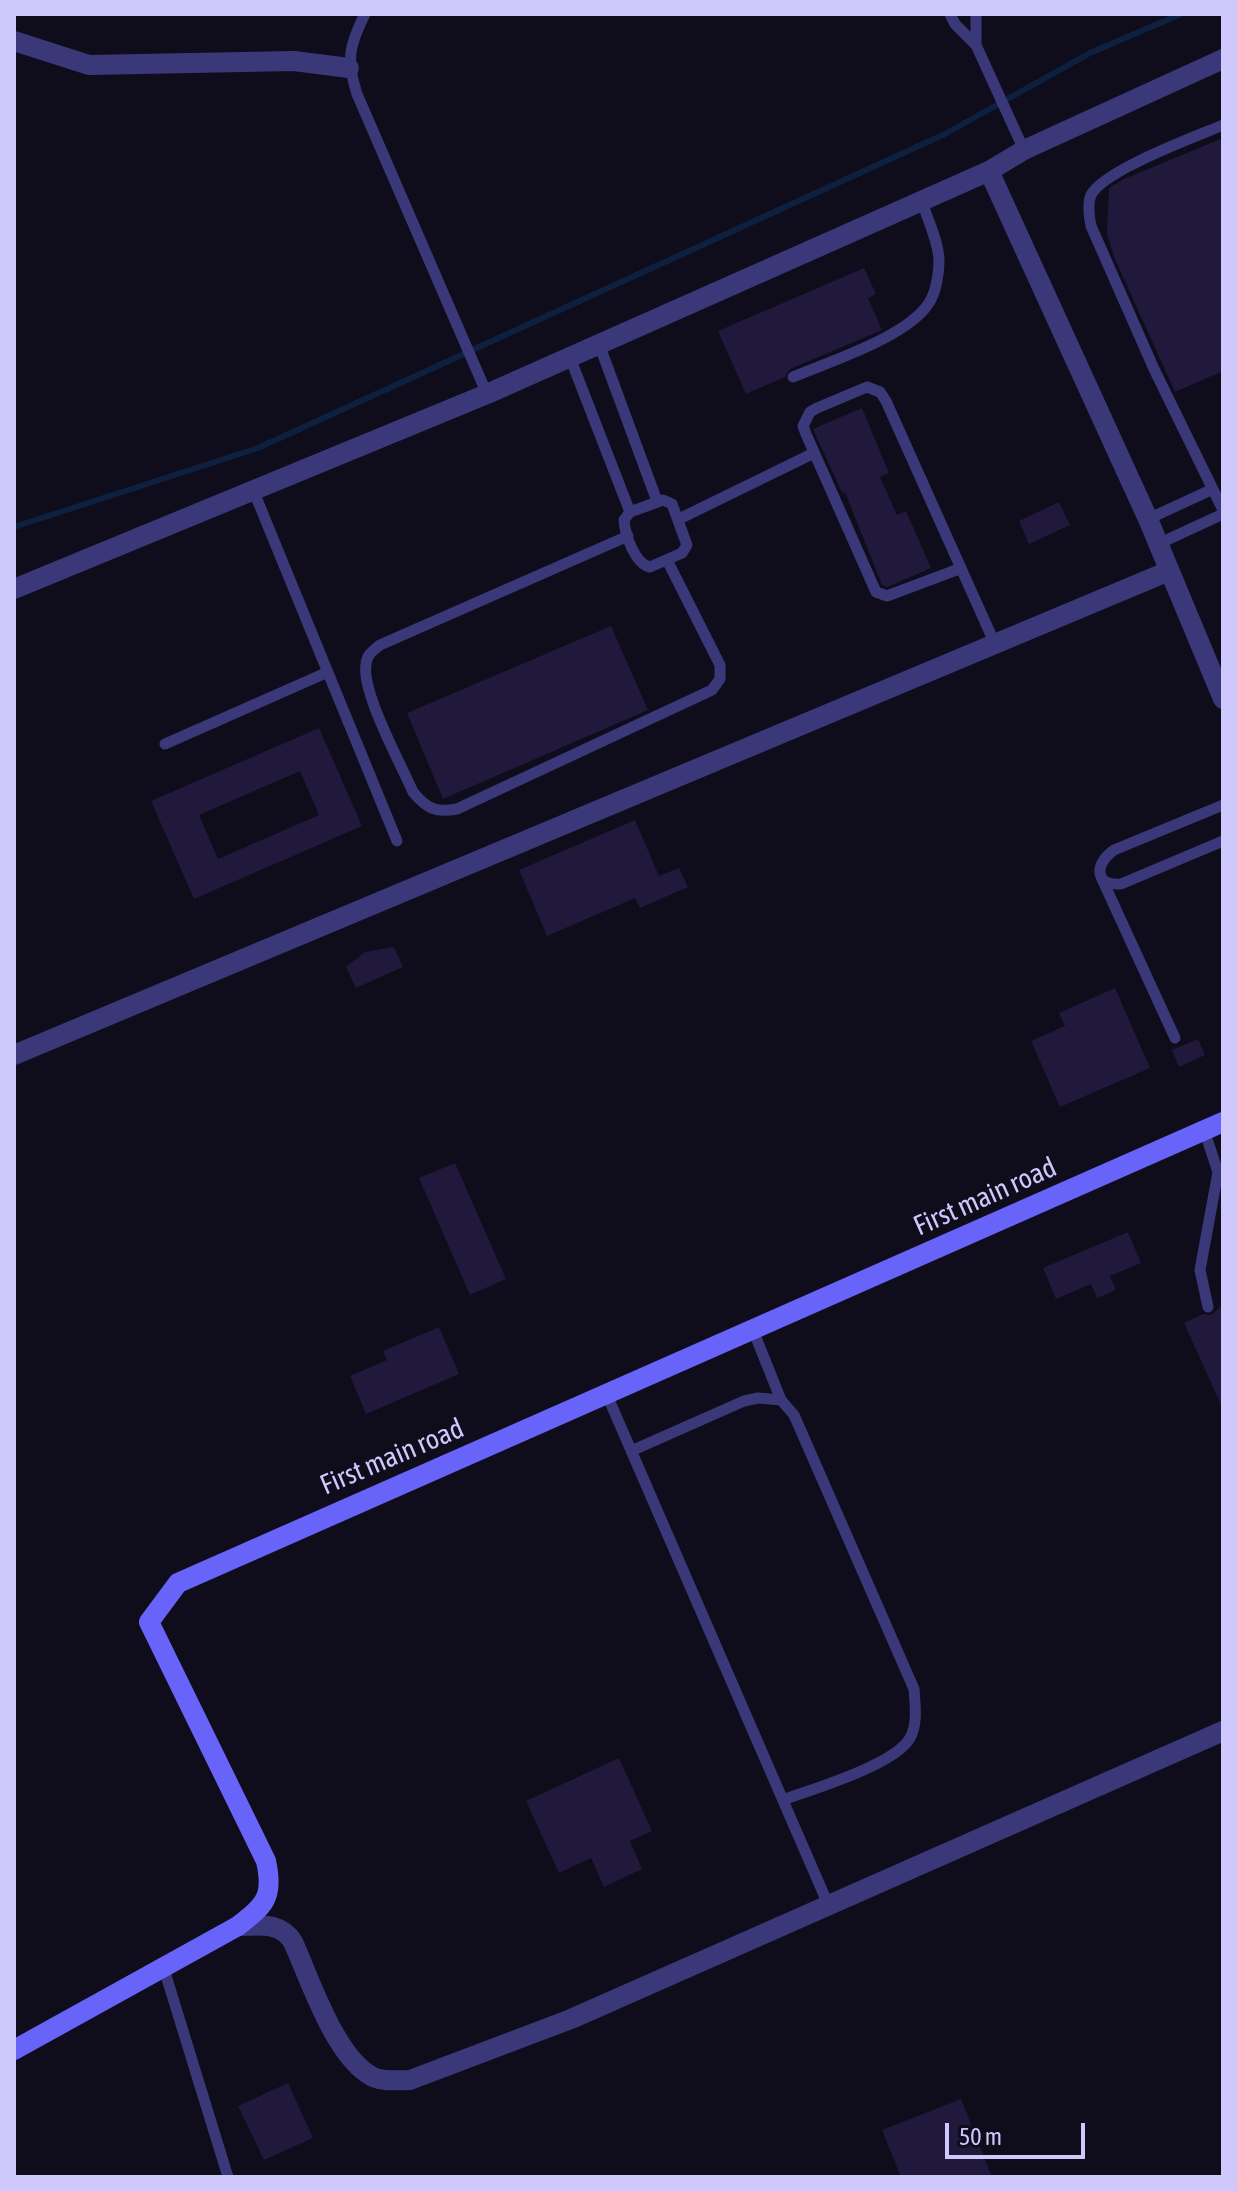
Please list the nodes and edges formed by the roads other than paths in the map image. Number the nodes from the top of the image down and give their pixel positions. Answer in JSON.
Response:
{"nodes":[{"id":1,"x":365,"y":14,"type":"edge"},
{"id":2,"x":950,"y":14,"type":"edge"},
{"id":3,"x":976,"y":14,"type":"edge"},
{"id":4,"x":14,"y":41,"type":"edge"},
{"id":5,"x":976,"y":45,"type":"junction"},
{"id":6,"x":1223,"y":59,"type":"edge"},
{"id":7,"x":349,"y":68,"type":"junction"},
{"id":8,"x":1223,"y":125,"type":"edge"},
{"id":9,"x":1024,"y":150,"type":"junction"},
{"id":10,"x":989,"y":171,"type":"junction"},
{"id":11,"x":922,"y":201,"type":"junction"},
{"id":12,"x":599,"y":344,"type":"junction"},
{"id":13,"x":569,"y":355,"type":"junction"},
{"id":14,"x":793,"y":377,"type":"dead end"},
{"id":15,"x":487,"y":394,"type":"junction"},
{"id":16,"x":814,"y":453,"type":"junction"},
{"id":17,"x":1213,"y":489,"type":"junction"},
{"id":18,"x":254,"y":492,"type":"junction"},
{"id":19,"x":657,"y":501,"type":"junction"},
{"id":20,"x":630,"y":512,"type":"junction"},
{"id":21,"x":1223,"y":512,"type":"edge"},
{"id":22,"x":679,"y":519,"type":"junction"},
{"id":23,"x":1148,"y":519,"type":"junction"},
{"id":24,"x":628,"y":536,"type":"junction"},
{"id":25,"x":1158,"y":544,"type":"junction"},
{"id":26,"x":667,"y":560,"type":"junction"},
{"id":27,"x":959,"y":569,"type":"junction"},
{"id":28,"x":1169,"y":571,"type":"junction"},
{"id":29,"x":14,"y":589,"type":"edge"},
{"id":30,"x":995,"y":644,"type":"junction"},
{"id":31,"x":328,"y":672,"type":"junction"},
{"id":32,"x":1223,"y":699,"type":"edge"},
{"id":33,"x":165,"y":744,"type":"dead end"},
{"id":34,"x":1223,"y":805,"type":"edge"},
{"id":35,"x":397,"y":841,"type":"dead end"},
{"id":36,"x":1223,"y":841,"type":"edge"},
{"id":37,"x":1102,"y":878,"type":"junction"},
{"id":38,"x":1175,"y":1038,"type":"dead end"},
{"id":39,"x":14,"y":1055,"type":"edge"},
{"id":40,"x":1214,"y":1126,"type":"edge"},
{"id":41,"x":1220,"y":1171,"type":"edge"},
{"id":42,"x":1208,"y":1307,"type":"dead end"},
{"id":43,"x":753,"y":1330,"type":"junction"},
{"id":44,"x":607,"y":1395,"type":"junction"},
{"id":45,"x":781,"y":1400,"type":"junction"},
{"id":46,"x":631,"y":1451,"type":"junction"},
{"id":47,"x":1223,"y":1731,"type":"edge"},
{"id":48,"x":783,"y":1800,"type":"junction"},
{"id":49,"x":828,"y":1904,"type":"junction"},
{"id":50,"x":238,"y":1926,"type":"junction"},
{"id":51,"x":164,"y":1969,"type":"junction"},
{"id":52,"x":14,"y":2050,"type":"edge"},
{"id":53,"x":228,"y":2177,"type":"edge"}],
"edges":[{"from":1,"to":7,"type":"lane"},
{"from":2,"to":5,"type":"lane"},
{"from":3,"to":5,"type":"lane"},
{"from":4,"to":7,"type":"street"},
{"from":5,"to":9,"type":"lane"},
{"from":6,"to":9,"type":"street"},
{"from":7,"to":15,"type":"lane"},
{"from":8,"to":17,"type":"lane"},
{"from":9,"to":10,"type":"street"},
{"from":10,"to":11,"type":"street"},
{"from":10,"to":23,"type":"street"},
{"from":11,"to":12,"type":"street"},
{"from":11,"to":14,"type":"lane"},
{"from":12,"to":13,"type":"street"},
{"from":12,"to":19,"type":"lane"},
{"from":13,"to":15,"type":"street"},
{"from":13,"to":20,"type":"lane"},
{"from":15,"to":18,"type":"street"},
{"from":16,"to":22,"type":"lane"},
{"from":16,"to":27,"type":"lane"},
{"from":16,"to":27,"type":"lane"},
{"from":17,"to":21,"type":"lane"},
{"from":17,"to":23,"type":"lane"},
{"from":18,"to":29,"type":"street"},
{"from":18,"to":31,"type":"lane"},
{"from":19,"to":20,"type":"lane"},
{"from":19,"to":22,"type":"lane"},
{"from":20,"to":24,"type":"lane"},
{"from":21,"to":25,"type":"lane"},
{"from":22,"to":26,"type":"lane"},
{"from":23,"to":25,"type":"street"},
{"from":24,"to":26,"type":"lane"},
{"from":24,"to":26,"type":"lane"},
{"from":25,"to":28,"type":"street"},
{"from":27,"to":30,"type":"lane"},
{"from":28,"to":30,"type":"street"},
{"from":28,"to":32,"type":"street"},
{"from":30,"to":39,"type":"street"},
{"from":31,"to":33,"type":"lane"},
{"from":31,"to":35,"type":"lane"},
{"from":34,"to":37,"type":"lane"},
{"from":36,"to":37,"type":"lane"},
{"from":37,"to":38,"type":"lane"},
{"from":40,"to":41,"type":"lane"},
{"from":40,"to":43,"type":"street","name":"First main road"},
{"from":41,"to":42,"type":"lane"},
{"from":43,"to":44,"type":"street","name":"First main road"},
{"from":43,"to":45,"type":"lane"},
{"from":44,"to":46,"type":"lane"},
{"from":44,"to":50,"type":"street","name":"First main road"},
{"from":45,"to":46,"type":"lane"},
{"from":45,"to":48,"type":"lane"},
{"from":46,"to":48,"type":"lane"},
{"from":47,"to":49,"type":"street"},
{"from":48,"to":49,"type":"lane"},
{"from":49,"to":50,"type":"street"},
{"from":50,"to":51,"type":"street","name":"First main road"},
{"from":51,"to":52,"type":"street","name":"First main road"},
{"from":51,"to":53,"type":"lane"}]}
